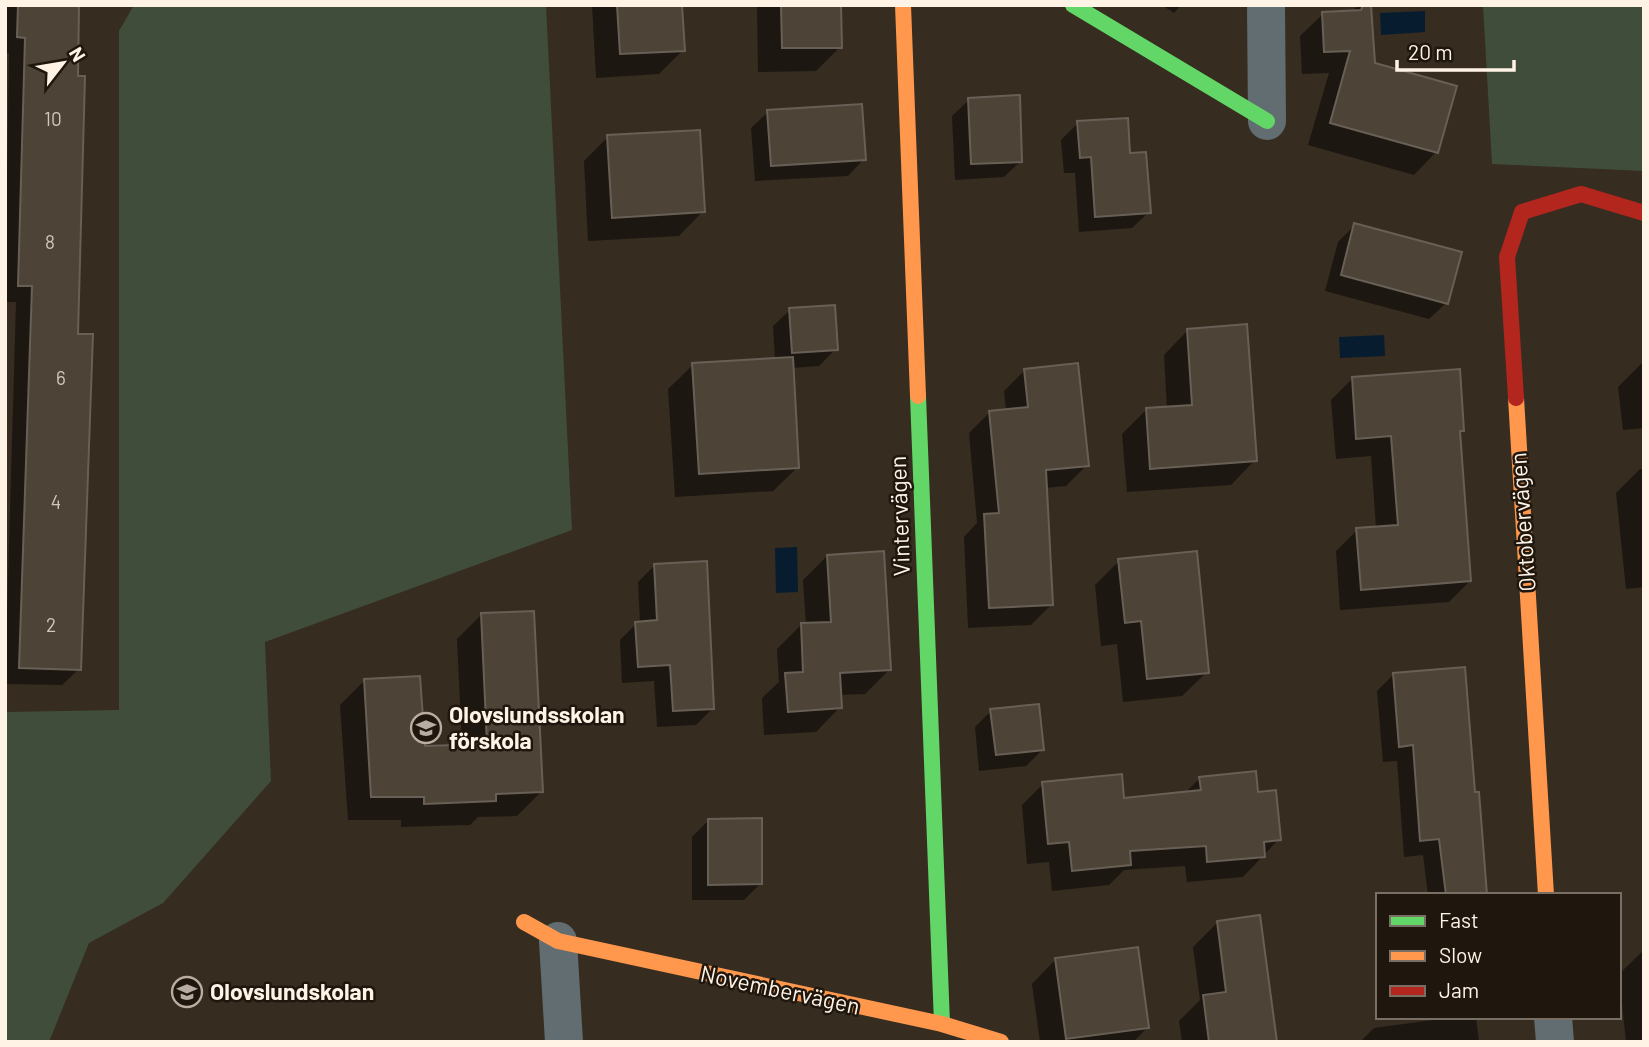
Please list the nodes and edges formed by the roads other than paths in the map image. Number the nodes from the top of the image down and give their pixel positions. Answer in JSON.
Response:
{"nodes":[{"id":1,"x":903,"y":5,"type":"edge"},
{"id":2,"x":1073,"y":5,"type":"edge"},
{"id":3,"x":1266,"y":5,"type":"edge"},
{"id":4,"x":1267,"y":121,"type":"joint"},
{"id":5,"x":1644,"y":213,"type":"edge"},
{"id":6,"x":1546,"y":893,"type":"edge"},
{"id":7,"x":524,"y":922,"type":"dead end"},
{"id":8,"x":558,"y":941,"type":"junction"},
{"id":9,"x":1553,"y":1019,"type":"edge"},
{"id":10,"x":942,"y":1024,"type":"junction"},
{"id":11,"x":564,"y":1042,"type":"edge"},
{"id":12,"x":1001,"y":1042,"type":"edge"},
{"id":13,"x":1555,"y":1042,"type":"edge"}],
"edges":[{"from":1,"to":10,"type":"street","name":"Vintervägen"},
{"from":2,"to":4,"type":"street"},
{"from":3,"to":4,"type":"street"},
{"from":5,"to":6,"type":"street","name":"Oktobervägen"},
{"from":7,"to":8,"type":"street","name":"Novembervägen"},
{"from":8,"to":10,"type":"street","name":"Novembervägen"},
{"from":8,"to":11,"type":"street"},
{"from":9,"to":13,"type":"street"},
{"from":10,"to":12,"type":"street","name":"Novembervägen"}]}
